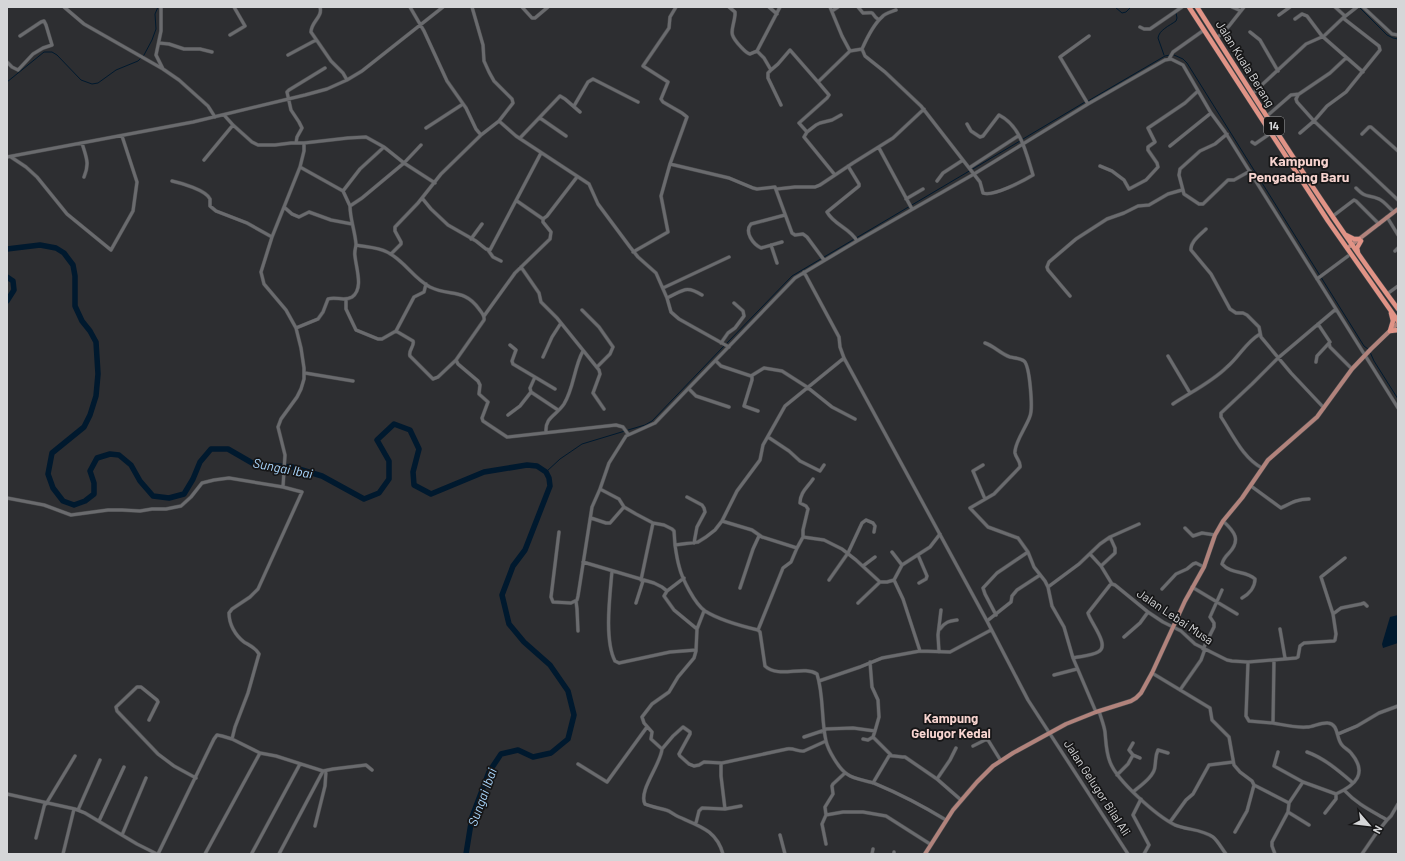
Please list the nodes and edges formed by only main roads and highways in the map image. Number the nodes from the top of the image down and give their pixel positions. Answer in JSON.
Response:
{"nodes":[{"id":1,"x":1189,"y":7,"type":"edge"},
{"id":2,"x":1197,"y":7,"type":"edge"},
{"id":3,"x":1397,"y":210,"type":"edge"},
{"id":4,"x":1344,"y":233,"type":"junction"},
{"id":5,"x":1360,"y":240,"type":"junction"},
{"id":6,"x":1353,"y":246,"type":"junction"},
{"id":7,"x":1348,"y":252,"type":"junction"},
{"id":8,"x":1359,"y":255,"type":"junction"},
{"id":9,"x":1385,"y":303,"type":"junction"},
{"id":10,"x":1397,"y":307,"type":"edge"},
{"id":11,"x":1398,"y":322,"type":"edge"},
{"id":12,"x":1398,"y":330,"type":"edge"},
{"id":13,"x":1390,"y":331,"type":"junction"},
{"id":14,"x":925,"y":854,"type":"edge"}],
"edges":[{"from":1,"to":7,"type":"highway","name":"Jalan Kuala Berang","number":"14"},
{"from":2,"to":4,"type":"highway","name":"Jalan Kuala Berang","number":"14"},
{"from":3,"to":5,"type":"main road"},
{"from":4,"to":5,"type":"highway"},
{"from":4,"to":6,"type":"highway","name":"Jalan Kuala Berang","number":"14"},
{"from":5,"to":6,"type":"main road"},
{"from":5,"to":8,"type":"highway"},
{"from":6,"to":7,"type":"main road"},
{"from":6,"to":8,"type":"highway","name":"Jalan Kuala Berang","number":"14"},
{"from":7,"to":9,"type":"highway","name":"Jalan Kuala Berang","number":"14"},
{"from":8,"to":10,"type":"highway","name":"Jalan Kuala Berang","number":"14"},
{"from":9,"to":11,"type":"highway","name":"Jalan Kuala Berang","number":"14"},
{"from":9,"to":13,"type":"highway"},
{"from":11,"to":13,"type":"main road"},
{"from":12,"to":13,"type":"highway"},
{"from":13,"to":14,"type":"main road"}]}
